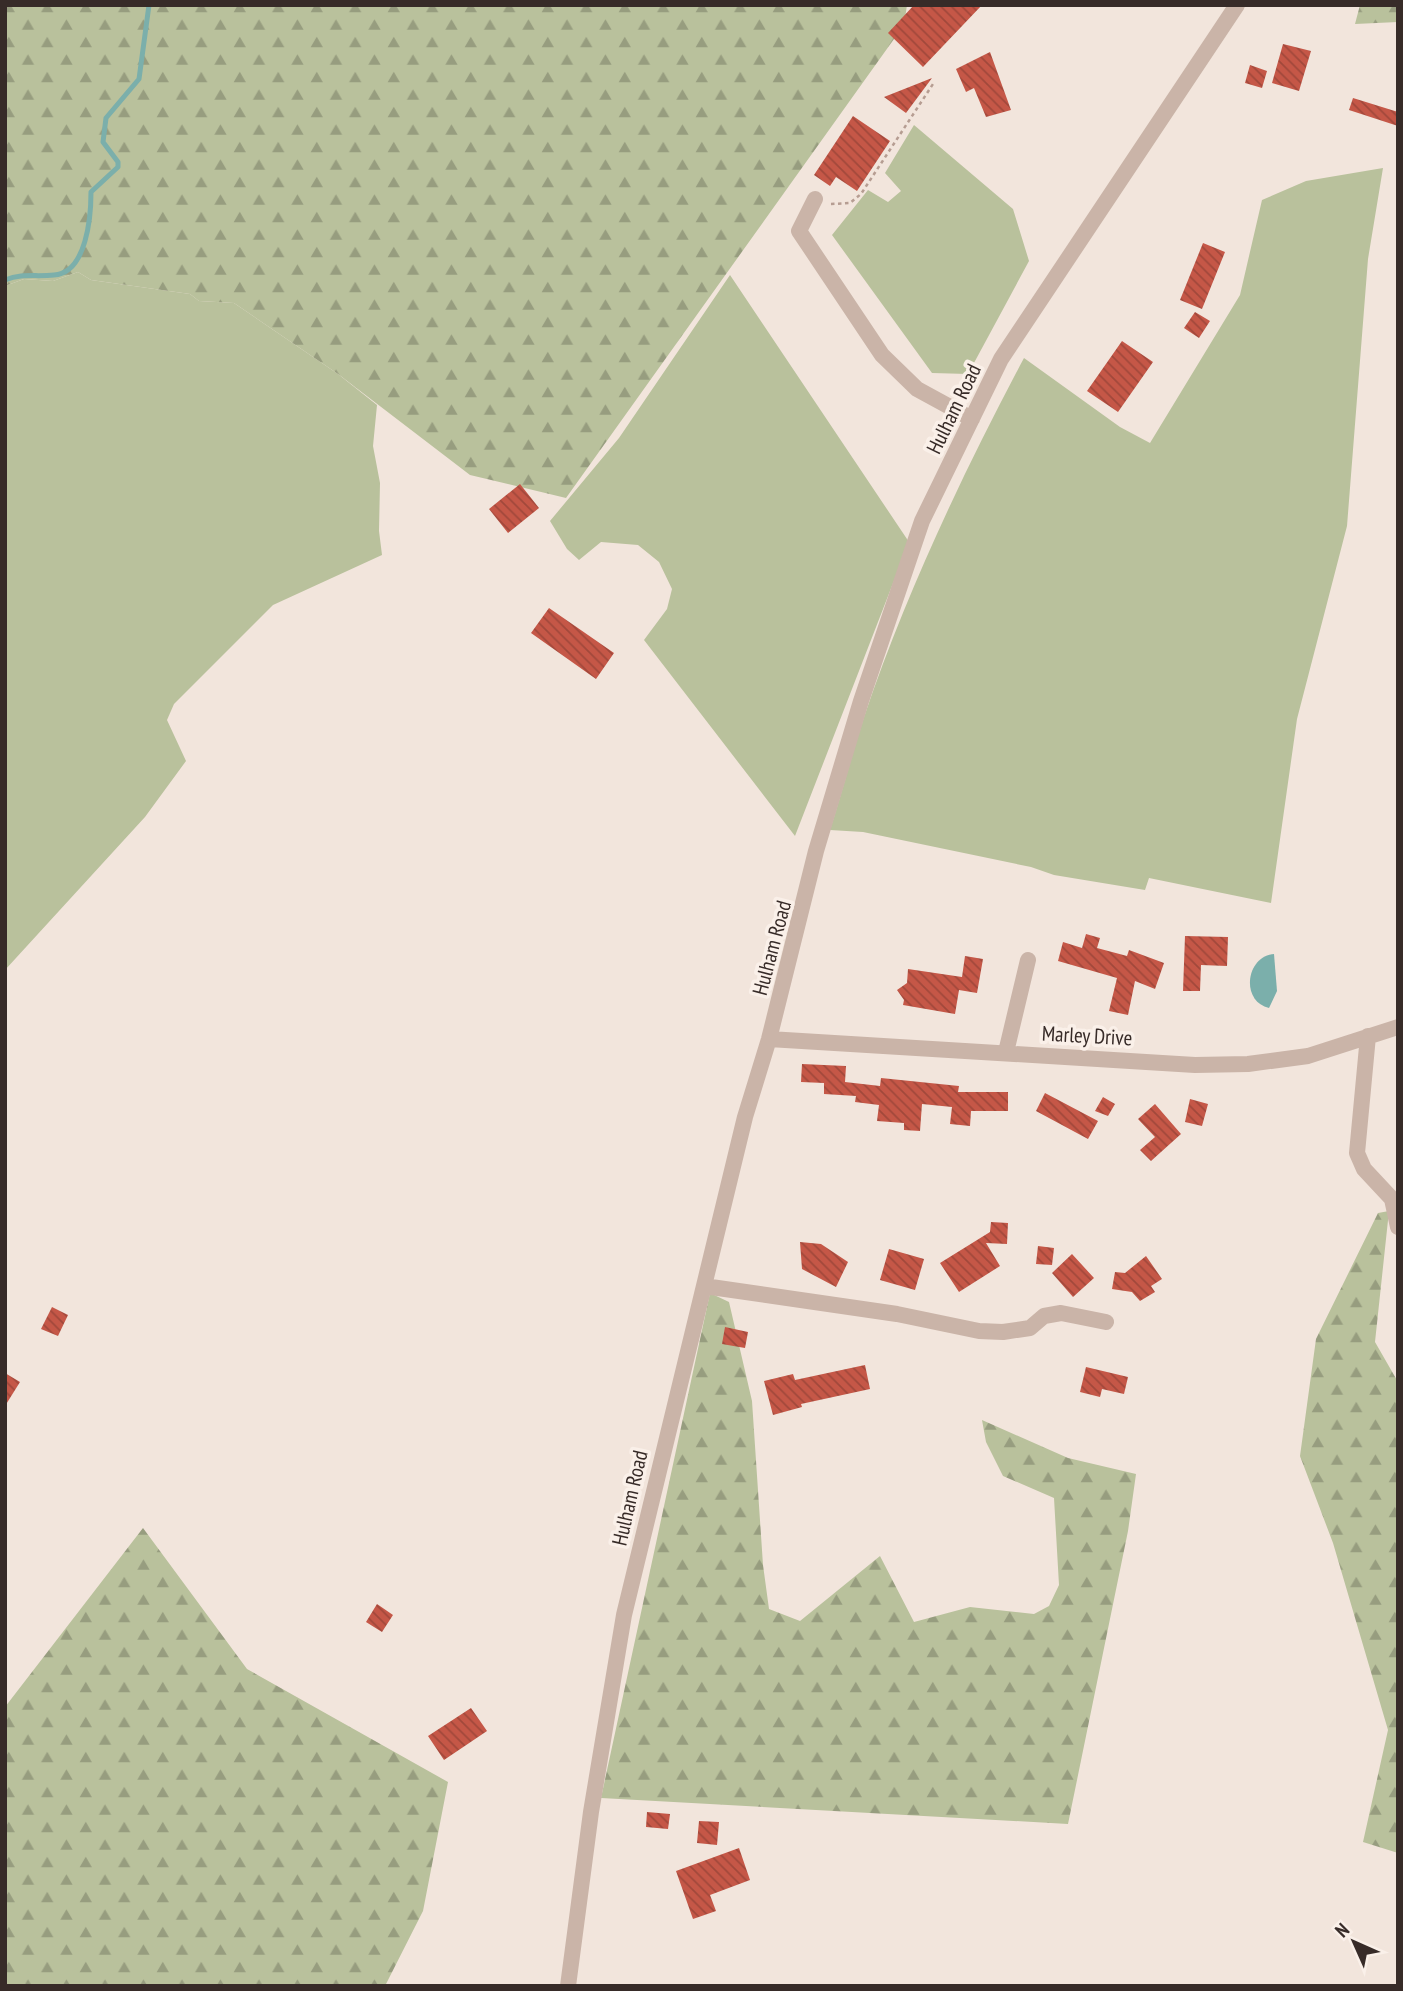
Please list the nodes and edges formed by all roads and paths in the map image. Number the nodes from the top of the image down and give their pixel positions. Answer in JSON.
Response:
{"nodes":[{"id":1,"x":1237,"y":5,"type":"edge"},
{"id":2,"x":933,"y":85,"type":"dead end"},
{"id":3,"x":815,"y":199,"type":"joint"},
{"id":4,"x":972,"y":419,"type":"junction"},
{"id":5,"x":1028,"y":960,"type":"dead end"},
{"id":6,"x":1398,"y":1027,"type":"edge"},
{"id":7,"x":1368,"y":1036,"type":"junction"},
{"id":8,"x":769,"y":1039,"type":"junction"},
{"id":9,"x":1006,"y":1052,"type":"junction"},
{"id":10,"x":1398,"y":1227,"type":"edge"},
{"id":11,"x":704,"y":1286,"type":"junction"},
{"id":12,"x":1106,"y":1322,"type":"dead end"},
{"id":13,"x":568,"y":1986,"type":"edge"}],
"edges":[{"from":1,"to":4,"type":"street","name":"Hulham Road"},
{"from":2,"to":3,"type":"path"},
{"from":3,"to":4,"type":"street"},
{"from":4,"to":8,"type":"street","name":"Hulham Road"},
{"from":5,"to":9,"type":"street"},
{"from":6,"to":7,"type":"street","name":"Marley Drive"},
{"from":7,"to":9,"type":"street","name":"Marley Drive"},
{"from":7,"to":10,"type":"street"},
{"from":8,"to":9,"type":"street","name":"Marley Drive"},
{"from":8,"to":11,"type":"street","name":"Hulham Road"},
{"from":11,"to":12,"type":"street"},
{"from":11,"to":13,"type":"street","name":"Hulham Road"}]}
